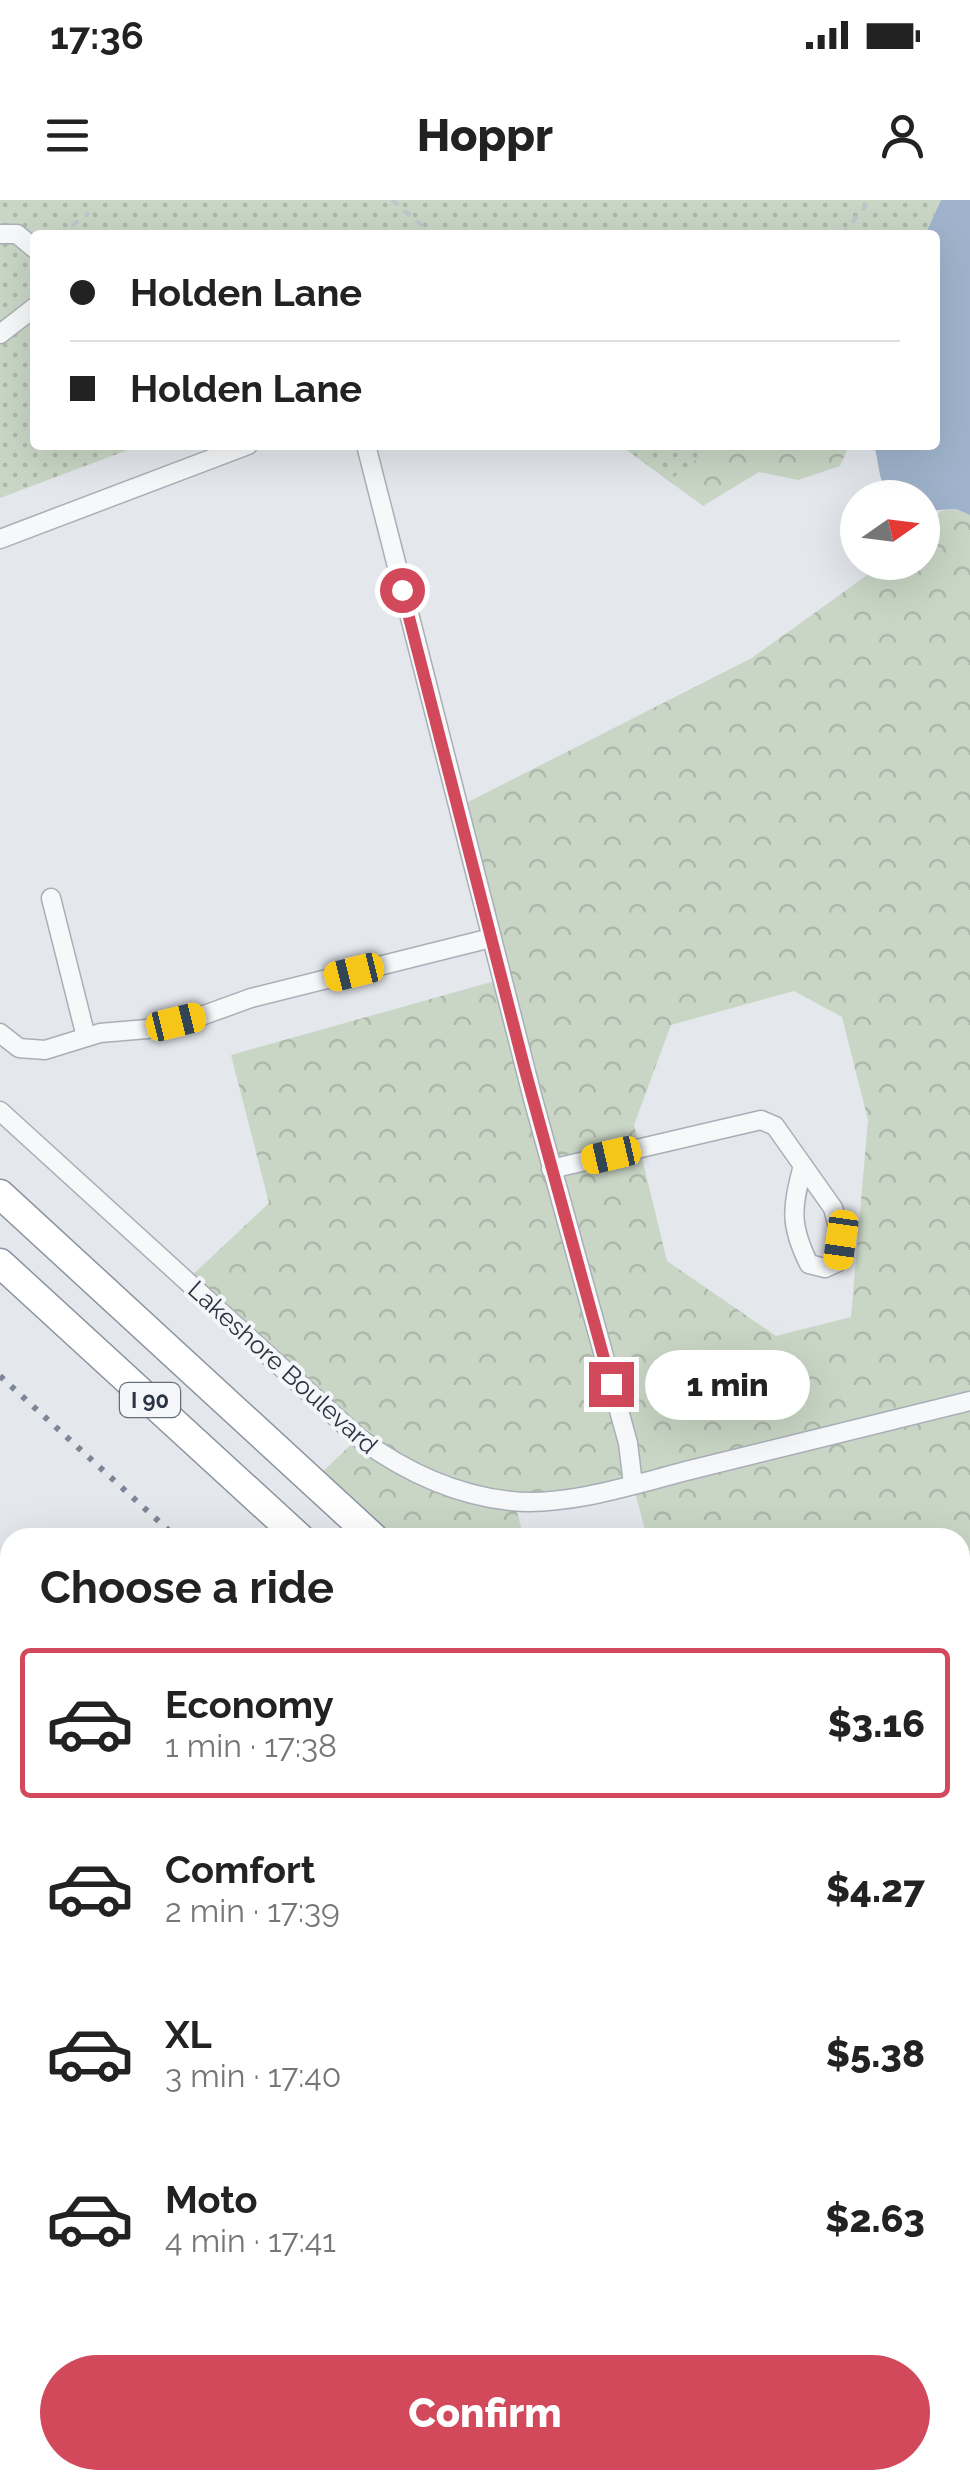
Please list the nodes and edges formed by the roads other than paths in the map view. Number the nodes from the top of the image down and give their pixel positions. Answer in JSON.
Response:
{"nodes":[{"id":1,"x":0,"y":234,"type":"edge"},
{"id":2,"x":30,"y":245,"type":"edge"},
{"id":3,"x":30,"y":311,"type":"edge"},
{"id":4,"x":0,"y":334,"type":"edge"},
{"id":5,"x":235,"y":450,"type":"edge"},
{"id":6,"x":367,"y":450,"type":"edge"},
{"id":7,"x":0,"y":539,"type":"edge"},
{"id":8,"x":51,"y":898,"type":"dead end"},
{"id":9,"x":491,"y":938,"type":"junction"},
{"id":10,"x":0,"y":1033,"type":"edge"},
{"id":11,"x":86,"y":1037,"type":"junction"},
{"id":12,"x":0,"y":1110,"type":"edge"},
{"id":13,"x":803,"y":1165,"type":"junction"},
{"id":14,"x":551,"y":1169,"type":"junction"},
{"id":15,"x":0,"y":1194,"type":"edge"},
{"id":16,"x":0,"y":1263,"type":"edge"},
{"id":17,"x":970,"y":1401,"type":"edge"},
{"id":18,"x":633,"y":1484,"type":"junction"},
{"id":19,"x":289,"y":1528,"type":"edge"},
{"id":20,"x":363,"y":1528,"type":"edge"}],
"edges":[{"from":1,"to":2,"type":"street"},
{"from":3,"to":4,"type":"street"},
{"from":5,"to":7,"type":"street"},
{"from":6,"to":9,"type":"street"},
{"from":8,"to":11,"type":"street"},
{"from":9,"to":11,"type":"street"},
{"from":9,"to":14,"type":"street"},
{"from":10,"to":11,"type":"street"},
{"from":12,"to":18,"type":"street","name":"Lakeshore Boulevard"},
{"from":13,"to":13,"type":"street"},
{"from":13,"to":14,"type":"street"},
{"from":14,"to":18,"type":"street"},
{"from":15,"to":20,"type":"highway","number":"I 90"},
{"from":16,"to":19,"type":"highway","number":"I 90"},
{"from":17,"to":18,"type":"street","name":"Lakeshore Boulevard"}]}
